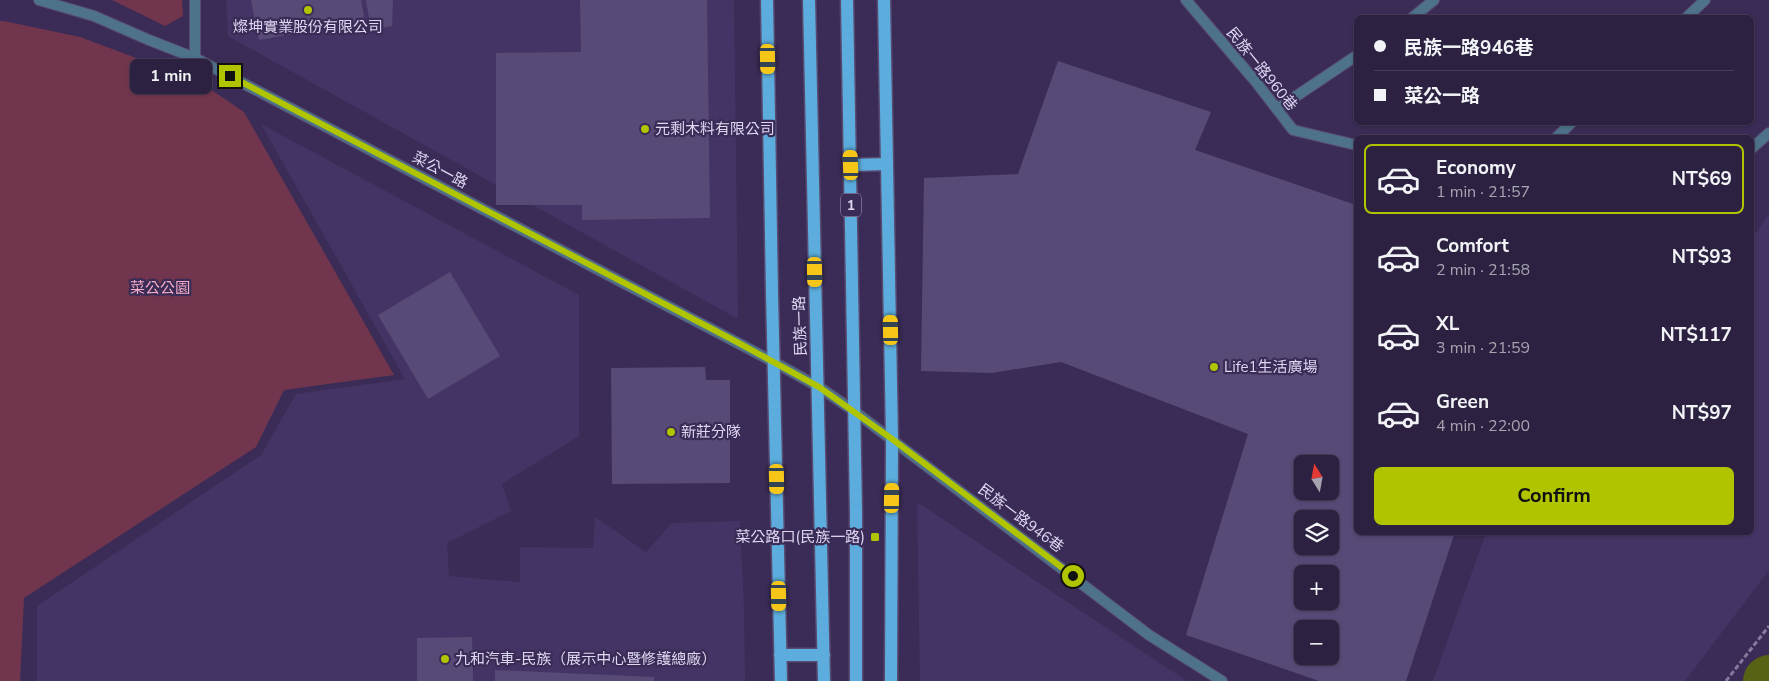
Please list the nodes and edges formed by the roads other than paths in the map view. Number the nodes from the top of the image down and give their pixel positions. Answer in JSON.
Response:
{"nodes":[{"id":1,"x":39,"y":0,"type":"edge"},
{"id":2,"x":195,"y":0,"type":"edge"},
{"id":3,"x":767,"y":0,"type":"edge"},
{"id":4,"x":809,"y":0,"type":"edge"},
{"id":5,"x":847,"y":0,"type":"edge"},
{"id":6,"x":884,"y":0,"type":"edge"},
{"id":7,"x":1186,"y":0,"type":"edge"},
{"id":8,"x":1434,"y":0,"type":"edge"},
{"id":9,"x":1706,"y":0,"type":"edge"},
{"id":10,"x":1416,"y":15,"type":"edge"},
{"id":11,"x":1689,"y":15,"type":"edge"},
{"id":12,"x":1354,"y":57,"type":"edge"},
{"id":13,"x":195,"y":58,"type":"junction"},
{"id":14,"x":1277,"y":109,"type":"junction"},
{"id":15,"x":1569,"y":125,"type":"edge"},
{"id":16,"x":1769,"y":133,"type":"edge"},
{"id":17,"x":1559,"y":135,"type":"edge"},
{"id":18,"x":1354,"y":145,"type":"edge"},
{"id":19,"x":1754,"y":147,"type":"edge"},
{"id":20,"x":887,"y":164,"type":"junction"},
{"id":21,"x":851,"y":165,"type":"junction"},
{"id":22,"x":774,"y":362,"type":"junction"},
{"id":23,"x":819,"y":387,"type":"junction"},
{"id":24,"x":854,"y":411,"type":"junction"},
{"id":25,"x":892,"y":439,"type":"junction"},
{"id":26,"x":780,"y":654,"type":"junction"},
{"id":27,"x":824,"y":655,"type":"junction"},
{"id":28,"x":781,"y":681,"type":"edge"},
{"id":29,"x":824,"y":681,"type":"edge"},
{"id":30,"x":856,"y":681,"type":"edge"},
{"id":31,"x":891,"y":681,"type":"edge"},
{"id":32,"x":1222,"y":681,"type":"edge"}],
"edges":[{"from":1,"to":13,"type":"street","name":"菜公一路"},
{"from":2,"to":13,"type":"street"},
{"from":3,"to":22,"type":"main road","name":"民族一路"},
{"from":4,"to":23,"type":"main road","name":"民族一路"},
{"from":5,"to":21,"type":"main road","number":"1"},
{"from":6,"to":20,"type":"main road"},
{"from":7,"to":14,"type":"street","name":"民族一路960巷"},
{"from":8,"to":10,"type":"street"},
{"from":9,"to":11,"type":"street"},
{"from":12,"to":14,"type":"street"},
{"from":13,"to":22,"type":"street","name":"菜公一路"},
{"from":14,"to":18,"type":"street","name":"民族一路960巷"},
{"from":15,"to":17,"type":"street"},
{"from":16,"to":19,"type":"street"},
{"from":20,"to":21,"type":"main road"},
{"from":20,"to":25,"type":"main road"},
{"from":21,"to":24,"type":"main road","number":"1"},
{"from":22,"to":23,"type":"street","name":"菜公一路"},
{"from":22,"to":26,"type":"main road","name":"民族一路"},
{"from":23,"to":24,"type":"street","name":"菜公一路"},
{"from":23,"to":27,"type":"main road","name":"民族一路"},
{"from":24,"to":25,"type":"street","name":"民族一路946巷"},
{"from":24,"to":30,"type":"main road","number":"1"},
{"from":25,"to":31,"type":"main road"},
{"from":25,"to":32,"type":"street","name":"民族一路946巷"},
{"from":26,"to":27,"type":"main road"},
{"from":26,"to":28,"type":"main road","name":"民族一路"},
{"from":27,"to":29,"type":"main road","name":"民族一路"}]}
